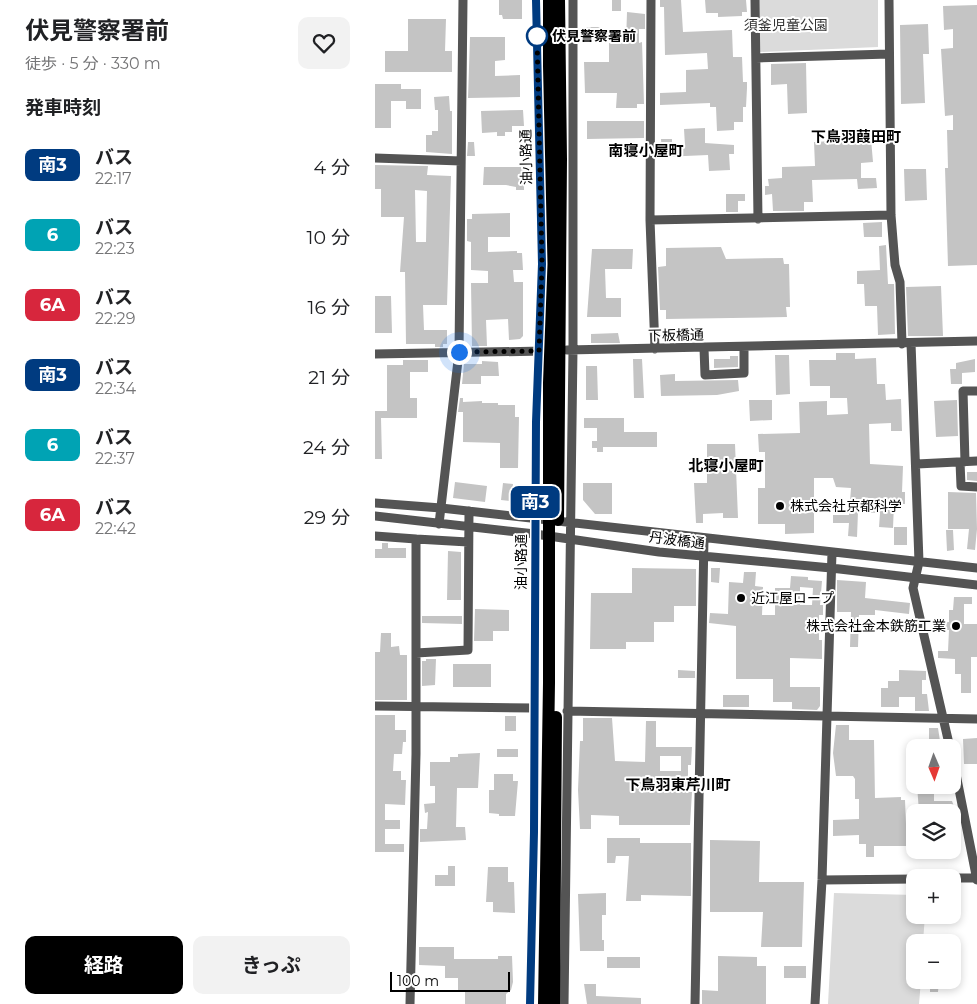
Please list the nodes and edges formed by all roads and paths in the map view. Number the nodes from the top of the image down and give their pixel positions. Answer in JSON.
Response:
{"nodes":[{"id":1,"x":463,"y":0,"type":"edge"},
{"id":2,"x":536,"y":0,"type":"edge"},
{"id":3,"x":549,"y":0,"type":"edge"},
{"id":4,"x":559,"y":0,"type":"edge"},
{"id":5,"x":573,"y":0,"type":"edge"},
{"id":6,"x":651,"y":0,"type":"edge"},
{"id":7,"x":755,"y":0,"type":"edge"},
{"id":8,"x":889,"y":0,"type":"edge"},
{"id":9,"x":889,"y":54,"type":"junction"},
{"id":10,"x":756,"y":58,"type":"junction"},
{"id":11,"x":375,"y":158,"type":"edge"},
{"id":12,"x":461,"y":161,"type":"junction"},
{"id":13,"x":891,"y":215,"type":"junction"},
{"id":14,"x":758,"y":219,"type":"junction"},
{"id":15,"x":650,"y":220,"type":"junction"},
{"id":16,"x":977,"y":341,"type":"edge"},
{"id":17,"x":906,"y":344,"type":"junction"},
{"id":18,"x":743,"y":347,"type":"junction"},
{"id":19,"x":705,"y":348,"type":"junction"},
{"id":20,"x":655,"y":349,"type":"junction"},
{"id":21,"x":573,"y":350,"type":"junction"},
{"id":22,"x":539,"y":351,"type":"junction"},
{"id":23,"x":459,"y":352,"type":"junction"},
{"id":24,"x":375,"y":354,"type":"edge"},
{"id":25,"x":977,"y":391,"type":"edge"},
{"id":26,"x":977,"y":461,"type":"edge"},
{"id":27,"x":963,"y":462,"type":"junction"},
{"id":28,"x":917,"y":464,"type":"junction"},
{"id":29,"x":977,"y":487,"type":"edge"},
{"id":30,"x":375,"y":503,"type":"edge"},
{"id":31,"x":441,"y":508,"type":"junction"},
{"id":32,"x":469,"y":511,"type":"junction"},
{"id":33,"x":375,"y":516,"type":"edge"},
{"id":34,"x":535,"y":519,"type":"junction"},
{"id":35,"x":439,"y":524,"type":"junction"},
{"id":36,"x":571,"y":524,"type":"junction"},
{"id":37,"x":468,"y":527,"type":"junction"},
{"id":38,"x":535,"y":534,"type":"junction"},
{"id":39,"x":375,"y":536,"type":"edge"},
{"id":40,"x":570,"y":538,"type":"junction"},
{"id":41,"x":705,"y":538,"type":"junction"},
{"id":42,"x":416,"y":539,"type":"junction"},
{"id":43,"x":468,"y":542,"type":"junction"},
{"id":44,"x":832,"y":552,"type":"junction"},
{"id":45,"x":704,"y":557,"type":"junction"},
{"id":46,"x":919,"y":562,"type":"junction"},
{"id":47,"x":831,"y":568,"type":"junction"},
{"id":48,"x":977,"y":568,"type":"edge"},
{"id":49,"x":914,"y":579,"type":"junction"},
{"id":50,"x":977,"y":585,"type":"edge"},
{"id":51,"x":416,"y":652,"type":"junction"},
{"id":52,"x":375,"y":706,"type":"edge"},
{"id":53,"x":416,"y":706,"type":"junction"},
{"id":54,"x":535,"y":708,"type":"junction"},
{"id":55,"x":567,"y":711,"type":"junction"},
{"id":56,"x":701,"y":714,"type":"junction"},
{"id":57,"x":827,"y":717,"type":"junction"},
{"id":58,"x":944,"y":718,"type":"junction"},
{"id":59,"x":977,"y":719,"type":"edge"},
{"id":60,"x":948,"y":739,"type":"edge"},
{"id":61,"x":960,"y":794,"type":"edge"},
{"id":62,"x":961,"y":878,"type":"edge"},
{"id":63,"x":977,"y":878,"type":"edge"},
{"id":64,"x":906,"y":879,"type":"edge"},
{"id":65,"x":822,"y":880,"type":"junction"},
{"id":66,"x":410,"y":1004,"type":"edge"},
{"id":67,"x":529,"y":1004,"type":"edge"},
{"id":68,"x":544,"y":1004,"type":"edge"},
{"id":69,"x":554,"y":1004,"type":"edge"},
{"id":70,"x":564,"y":1004,"type":"edge"},
{"id":71,"x":695,"y":1004,"type":"edge"},
{"id":72,"x":815,"y":1004,"type":"edge"}],
"edges":[{"from":1,"to":12,"type":"street"},
{"from":2,"to":22,"type":"street","name":"油小路通"},
{"from":3,"to":68,"type":"highway"},
{"from":4,"to":69,"type":"highway"},
{"from":5,"to":21,"type":"street"},
{"from":6,"to":15,"type":"street"},
{"from":7,"to":10,"type":"street"},
{"from":8,"to":9,"type":"street"},
{"from":9,"to":10,"type":"street"},
{"from":9,"to":13,"type":"street"},
{"from":10,"to":14,"type":"street"},
{"from":11,"to":12,"type":"street"},
{"from":12,"to":23,"type":"street"},
{"from":13,"to":14,"type":"street"},
{"from":13,"to":17,"type":"street"},
{"from":14,"to":15,"type":"street"},
{"from":15,"to":20,"type":"street"},
{"from":16,"to":17,"type":"street","name":"下板橋通"},
{"from":17,"to":18,"type":"street","name":"下板橋通"},
{"from":17,"to":28,"type":"street"},
{"from":18,"to":19,"type":"street","name":"下板橋通"},
{"from":18,"to":19,"type":"street"},
{"from":19,"to":20,"type":"street","name":"下板橋通"},
{"from":20,"to":21,"type":"street","name":"下板橋通"},
{"from":21,"to":22,"type":"street","name":"下板橋通"},
{"from":21,"to":36,"type":"street"},
{"from":22,"to":23,"type":"street","name":"下板橋通"},
{"from":22,"to":34,"type":"street","name":"油小路通"},
{"from":23,"to":24,"type":"street","name":"下板橋通"},
{"from":23,"to":31,"type":"street"},
{"from":25,"to":27,"type":"street"},
{"from":26,"to":27,"type":"street"},
{"from":27,"to":28,"type":"street"},
{"from":27,"to":29,"type":"street"},
{"from":28,"to":46,"type":"street"},
{"from":30,"to":31,"type":"street","name":"丹波橋通"},
{"from":31,"to":32,"type":"street","name":"丹波橋通"},
{"from":31,"to":35,"type":"street"},
{"from":32,"to":34,"type":"street","name":"丹波橋通"},
{"from":32,"to":37,"type":"street"},
{"from":33,"to":35,"type":"street","name":"丹波橋通"},
{"from":34,"to":36,"type":"street","name":"丹波橋通"},
{"from":34,"to":38,"type":"street","name":"油小路通"},
{"from":35,"to":37,"type":"street","name":"丹波橋通"},
{"from":36,"to":40,"type":"street"},
{"from":36,"to":41,"type":"street","name":"丹波橋通"},
{"from":37,"to":38,"type":"street","name":"丹波橋通"},
{"from":37,"to":43,"type":"street"},
{"from":38,"to":40,"type":"street","name":"丹波橋通"},
{"from":38,"to":54,"type":"street","name":"油小路通"},
{"from":39,"to":42,"type":"street"},
{"from":40,"to":45,"type":"street","name":"丹波橋通"},
{"from":40,"to":55,"type":"street"},
{"from":41,"to":44,"type":"street","name":"丹波橋通"},
{"from":41,"to":45,"type":"street"},
{"from":42,"to":43,"type":"street"},
{"from":42,"to":51,"type":"street"},
{"from":43,"to":51,"type":"street"},
{"from":44,"to":46,"type":"street","name":"丹波橋通"},
{"from":44,"to":47,"type":"street"},
{"from":45,"to":47,"type":"street","name":"丹波橋通"},
{"from":45,"to":56,"type":"street"},
{"from":46,"to":48,"type":"street","name":"丹波橋通"},
{"from":46,"to":49,"type":"street"},
{"from":47,"to":49,"type":"street","name":"丹波橋通"},
{"from":47,"to":57,"type":"street"},
{"from":49,"to":50,"type":"street","name":"丹波橋通"},
{"from":49,"to":58,"type":"street"},
{"from":51,"to":53,"type":"street"},
{"from":52,"to":53,"type":"street"},
{"from":53,"to":54,"type":"street"},
{"from":53,"to":66,"type":"street"},
{"from":54,"to":67,"type":"street","name":"油小路通"},
{"from":55,"to":56,"type":"street"},
{"from":55,"to":70,"type":"street"},
{"from":56,"to":57,"type":"street"},
{"from":56,"to":71,"type":"street"},
{"from":57,"to":58,"type":"street"},
{"from":57,"to":65,"type":"street"},
{"from":58,"to":59,"type":"street"},
{"from":58,"to":60,"type":"street"},
{"from":61,"to":63,"type":"street"},
{"from":62,"to":63,"type":"street"},
{"from":64,"to":65,"type":"street"},
{"from":65,"to":72,"type":"street"}]}
